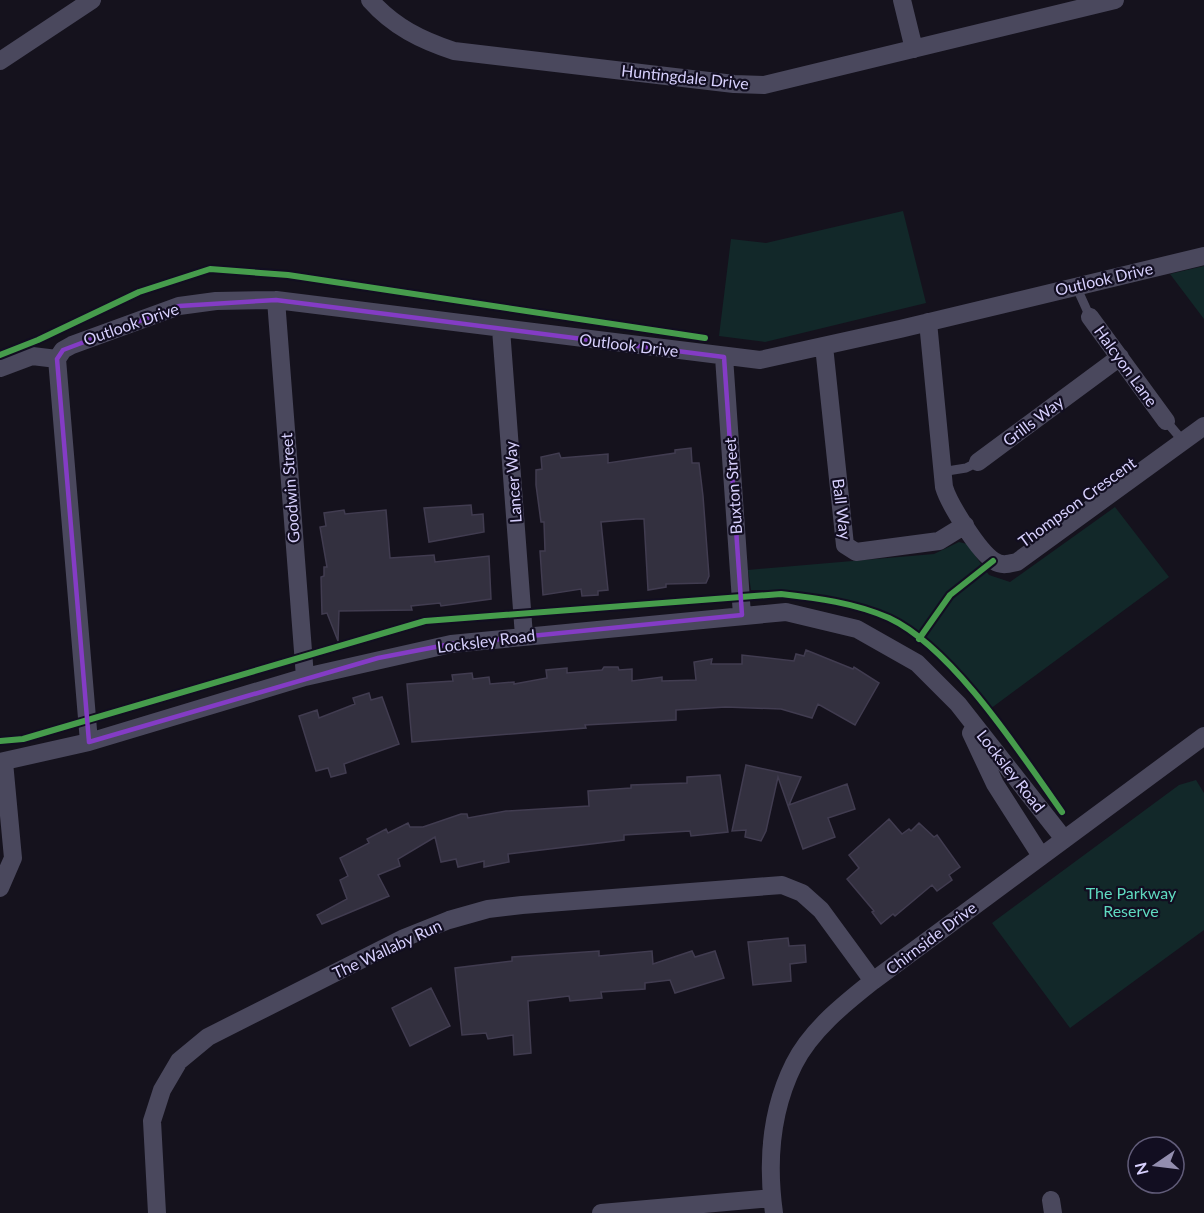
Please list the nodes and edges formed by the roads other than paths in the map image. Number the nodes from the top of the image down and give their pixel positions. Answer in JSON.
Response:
{"nodes":[{"id":1,"x":92,"y":0,"type":"edge"},
{"id":2,"x":370,"y":0,"type":"edge"},
{"id":3,"x":902,"y":0,"type":"edge"},
{"id":4,"x":1115,"y":0,"type":"edge"},
{"id":5,"x":914,"y":49,"type":"junction"},
{"id":6,"x":0,"y":61,"type":"edge"},
{"id":7,"x":1204,"y":255,"type":"edge"},
{"id":8,"x":1076,"y":286,"type":"junction"},
{"id":9,"x":276,"y":300,"type":"junction"},
{"id":10,"x":1090,"y":317,"type":"joint"},
{"id":11,"x":928,"y":322,"type":"junction"},
{"id":12,"x":501,"y":329,"type":"junction"},
{"id":13,"x":824,"y":346,"type":"junction"},
{"id":14,"x":724,"y":357,"type":"junction"},
{"id":15,"x":1120,"y":357,"type":"junction"},
{"id":16,"x":57,"y":360,"type":"junction"},
{"id":17,"x":0,"y":368,"type":"edge"},
{"id":18,"x":1166,"y":421,"type":"joint"},
{"id":19,"x":1204,"y":426,"type":"edge"},
{"id":20,"x":1183,"y":441,"type":"junction"},
{"id":21,"x":978,"y":462,"type":"joint"},
{"id":22,"x":941,"y":472,"type":"junction"},
{"id":23,"x":965,"y":525,"type":"junction"},
{"id":24,"x":742,"y":615,"type":"junction"},
{"id":25,"x":524,"y":636,"type":"junction"},
{"id":26,"x":305,"y":676,"type":"junction"},
{"id":27,"x":958,"y":704,"type":"junction"},
{"id":28,"x":89,"y":742,"type":"junction"},
{"id":29,"x":1201,"y":746,"type":"edge"},
{"id":30,"x":2,"y":762,"type":"edge"},
{"id":31,"x":1064,"y":839,"type":"junction"},
{"id":32,"x":1041,"y":856,"type":"junction"},
{"id":33,"x":0,"y":888,"type":"edge"},
{"id":34,"x":873,"y":981,"type":"junction"},
{"id":35,"x":773,"y":1206,"type":"edge"},
{"id":36,"x":158,"y":1213,"type":"edge"},
{"id":37,"x":601,"y":1213,"type":"edge"}],
"edges":[{"from":1,"to":6,"type":"street"},
{"from":2,"to":5,"type":"street","name":"Huntingdale Drive"},
{"from":3,"to":5,"type":"street"},
{"from":4,"to":5,"type":"street","name":"Huntingdale Drive"},
{"from":7,"to":8,"type":"street","name":"Outlook Drive"},
{"from":8,"to":10,"type":"lane","name":"Halcyon Lane"},
{"from":8,"to":11,"type":"street","name":"Outlook Drive"},
{"from":9,"to":12,"type":"street","name":"Outlook Drive"},
{"from":9,"to":16,"type":"street","name":"Outlook Drive"},
{"from":9,"to":26,"type":"street","name":"Goodwin Street"},
{"from":10,"to":15,"type":"street","name":"Halcyon Lane"},
{"from":11,"to":13,"type":"street","name":"Outlook Drive"},
{"from":11,"to":22,"type":"street","name":"Thompson Crescent"},
{"from":12,"to":14,"type":"street","name":"Outlook Drive"},
{"from":12,"to":25,"type":"street","name":"Lancer Way"},
{"from":13,"to":14,"type":"street","name":"Outlook Drive"},
{"from":13,"to":23,"type":"street","name":"Ball Way"},
{"from":14,"to":24,"type":"street","name":"Buxton Street"},
{"from":15,"to":18,"type":"street","name":"Halcyon Lane"},
{"from":15,"to":21,"type":"street","name":"Grills Way"},
{"from":16,"to":17,"type":"street"},
{"from":16,"to":28,"type":"street"},
{"from":18,"to":20,"type":"lane","name":"Halcyon Lane"},
{"from":19,"to":20,"type":"street","name":"Thompson Crescent"},
{"from":20,"to":23,"type":"street","name":"Thompson Crescent"},
{"from":21,"to":22,"type":"lane","name":"Grills Way"},
{"from":22,"to":23,"type":"street","name":"Thompson Crescent"},
{"from":24,"to":25,"type":"street","name":"Locksley Road"},
{"from":24,"to":27,"type":"street","name":"Locksley Road"},
{"from":25,"to":26,"type":"street","name":"Locksley Road"},
{"from":26,"to":28,"type":"street","name":"Locksley Road"},
{"from":27,"to":31,"type":"street","name":"Locksley Road"},
{"from":27,"to":32,"type":"street","name":"Locksley Road"},
{"from":28,"to":30,"type":"street","name":"Locksley Road"},
{"from":29,"to":31,"type":"street","name":"Chirnside Drive"},
{"from":30,"to":33,"type":"street"},
{"from":31,"to":32,"type":"street","name":"Chirnside Drive"},
{"from":32,"to":34,"type":"street","name":"Chirnside Drive"},
{"from":34,"to":35,"type":"street","name":"Chirnside Drive"},
{"from":34,"to":36,"type":"street","name":"The Wallaby Run"},
{"from":35,"to":37,"type":"street"}]}
